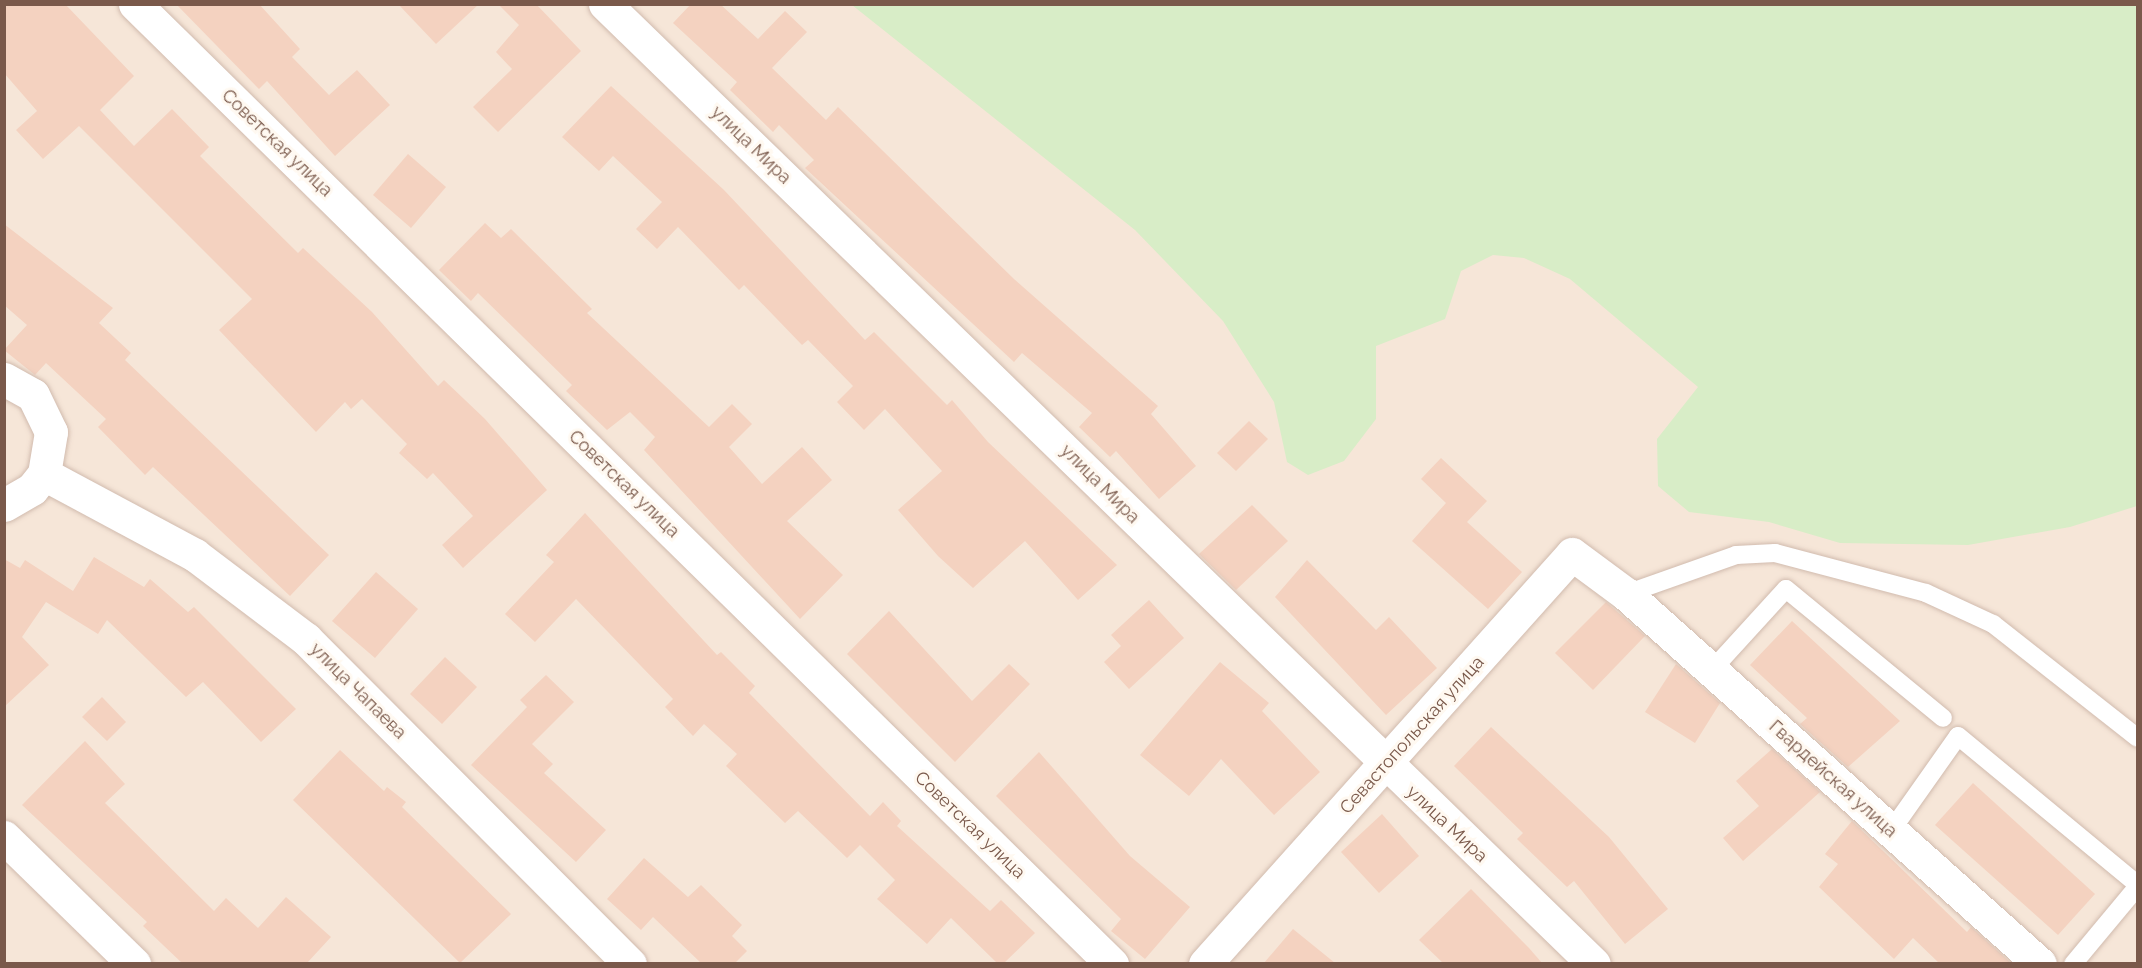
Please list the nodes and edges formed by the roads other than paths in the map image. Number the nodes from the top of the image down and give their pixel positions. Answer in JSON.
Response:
{"nodes":[{"id":1,"x":135,"y":4,"type":"edge"},
{"id":2,"x":605,"y":4,"type":"edge"},
{"id":3,"x":4,"y":379,"type":"edge"},
{"id":4,"x":44,"y":474,"type":"junction"},
{"id":5,"x":4,"y":505,"type":"edge"},
{"id":6,"x":1626,"y":594,"type":"junction"},
{"id":7,"x":1711,"y":670,"type":"junction"},
{"id":8,"x":1943,"y":718,"type":"dead end"},
{"id":9,"x":2138,"y":738,"type":"edge"},
{"id":10,"x":1386,"y":766,"type":"junction"},
{"id":11,"x":1891,"y":831,"type":"junction"},
{"id":12,"x":4,"y":837,"type":"edge"},
{"id":13,"x":2138,"y":886,"type":"edge"},
{"id":14,"x":134,"y":963,"type":"edge"},
{"id":15,"x":630,"y":963,"type":"edge"},
{"id":16,"x":1112,"y":963,"type":"edge"},
{"id":17,"x":1205,"y":963,"type":"edge"},
{"id":18,"x":1594,"y":963,"type":"edge"},
{"id":19,"x":2040,"y":963,"type":"edge"},
{"id":20,"x":2073,"y":963,"type":"edge"}],
"edges":[{"from":1,"to":16,"type":"street","name":"Советская улица"},
{"from":2,"to":10,"type":"street","name":"улица Мира"},
{"from":3,"to":4,"type":"street"},
{"from":4,"to":5,"type":"street"},
{"from":4,"to":15,"type":"street","name":"улица Чапаева"},
{"from":6,"to":7,"type":"street","name":"Гвардейская улица"},
{"from":6,"to":9,"type":"lane"},
{"from":6,"to":10,"type":"street","name":"Севастопольская улица"},
{"from":7,"to":8,"type":"lane"},
{"from":7,"to":11,"type":"street","name":"Гвардейская улица"},
{"from":10,"to":17,"type":"street","name":"Севастопольская улица"},
{"from":10,"to":18,"type":"street","name":"улица Мира"},
{"from":11,"to":13,"type":"lane"},
{"from":11,"to":19,"type":"street","name":"Гвардейская улица"},
{"from":12,"to":14,"type":"street"},
{"from":13,"to":20,"type":"lane"}]}
